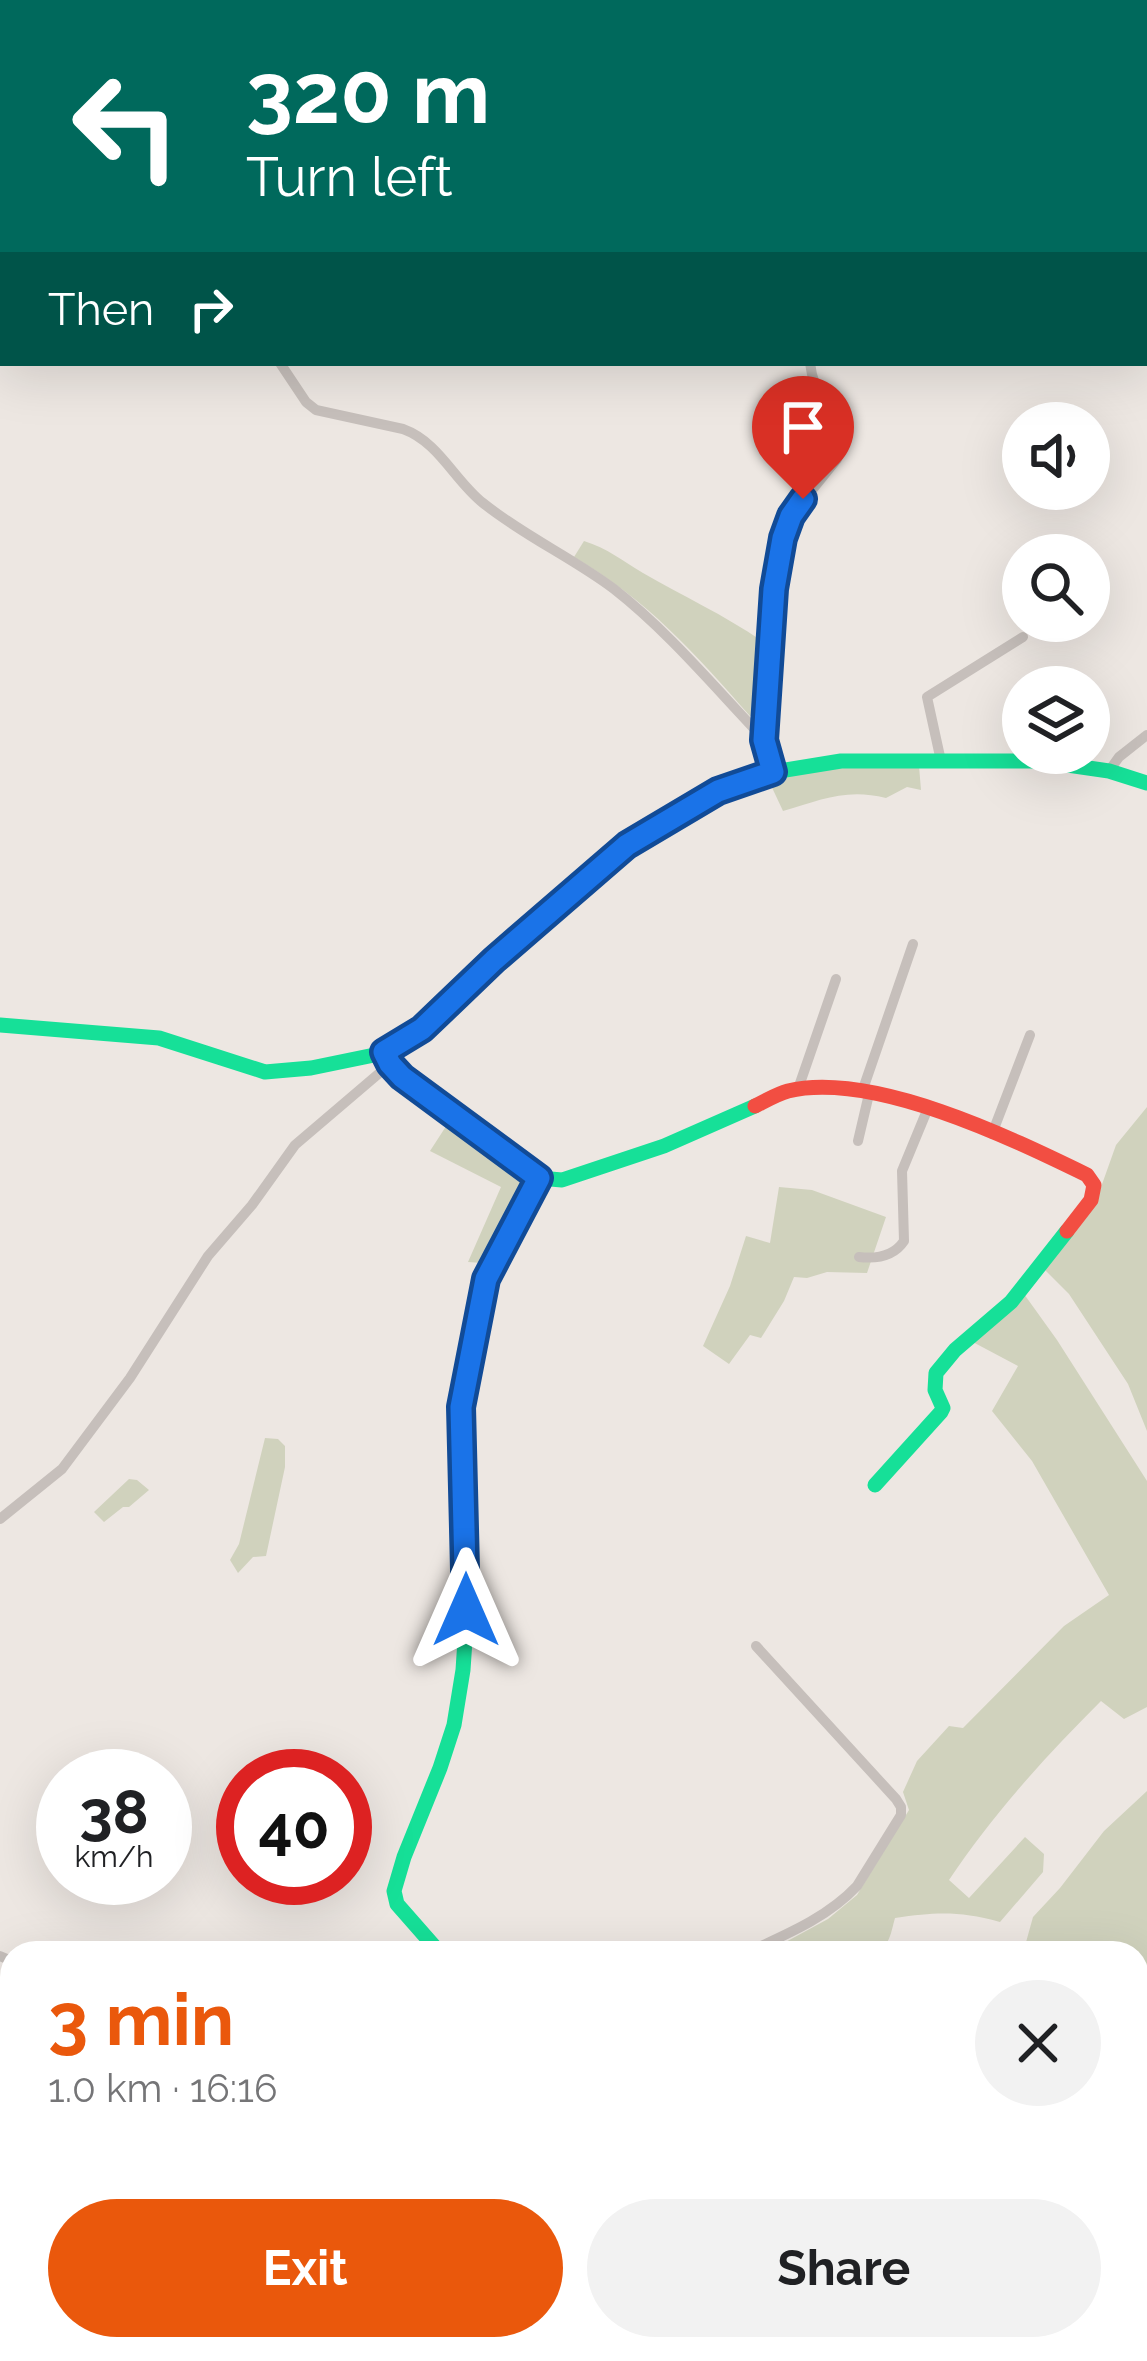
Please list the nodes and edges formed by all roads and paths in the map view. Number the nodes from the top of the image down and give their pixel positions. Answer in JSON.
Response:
{"nodes":[{"id":1,"x":282,"y":366,"type":"edge"},
{"id":2,"x":810,"y":366,"type":"edge"},
{"id":3,"x":1015,"y":642,"type":"edge"},
{"id":4,"x":1147,"y":735,"type":"edge"},
{"id":5,"x":764,"y":740,"type":"junction"},
{"id":6,"x":941,"y":761,"type":"junction"},
{"id":7,"x":1002,"y":761,"type":"edge"},
{"id":8,"x":1110,"y":770,"type":"edge"},
{"id":9,"x":1110,"y":771,"type":"edge"},
{"id":10,"x":773,"y":772,"type":"junction"},
{"id":11,"x":1147,"y":783,"type":"edge"},
{"id":12,"x":913,"y":944,"type":"dead end"},
{"id":13,"x":836,"y":979,"type":"dead end"},
{"id":14,"x":0,"y":1025,"type":"edge"},
{"id":15,"x":1030,"y":1035,"type":"dead end"},
{"id":16,"x":387,"y":1058,"type":"junction"},
{"id":17,"x":798,"y":1089,"type":"junction"},
{"id":18,"x":866,"y":1093,"type":"junction"},
{"id":19,"x":928,"y":1108,"type":"junction"},
{"id":20,"x":992,"y":1134,"type":"junction"},
{"id":21,"x":858,"y":1141,"type":"dead end"},
{"id":22,"x":539,"y":1178,"type":"junction"},
{"id":23,"x":859,"y":1256,"type":"dead end"},
{"id":24,"x":875,"y":1485,"type":"dead end"},
{"id":25,"x":0,"y":1519,"type":"edge"},
{"id":26,"x":756,"y":1646,"type":"dead end"},
{"id":27,"x":429,"y":1941,"type":"edge"},
{"id":28,"x":772,"y":1941,"type":"edge"}],
"edges":[{"from":1,"to":5,"type":"street"},
{"from":2,"to":5,"type":"street"},
{"from":3,"to":6,"type":"street"},
{"from":4,"to":8,"type":"street"},
{"from":5,"to":10,"type":"street"},
{"from":6,"to":7,"type":"street"},
{"from":6,"to":10,"type":"street"},
{"from":9,"to":11,"type":"street"},
{"from":10,"to":16,"type":"street"},
{"from":12,"to":18,"type":"street"},
{"from":13,"to":17,"type":"street"},
{"from":14,"to":16,"type":"street"},
{"from":15,"to":20,"type":"street"},
{"from":16,"to":22,"type":"street"},
{"from":16,"to":25,"type":"street"},
{"from":17,"to":18,"type":"street"},
{"from":17,"to":22,"type":"street"},
{"from":18,"to":19,"type":"street"},
{"from":18,"to":21,"type":"street"},
{"from":19,"to":20,"type":"street"},
{"from":19,"to":23,"type":"street"},
{"from":20,"to":24,"type":"street"},
{"from":22,"to":27,"type":"street"},
{"from":26,"to":28,"type":"street"}]}
